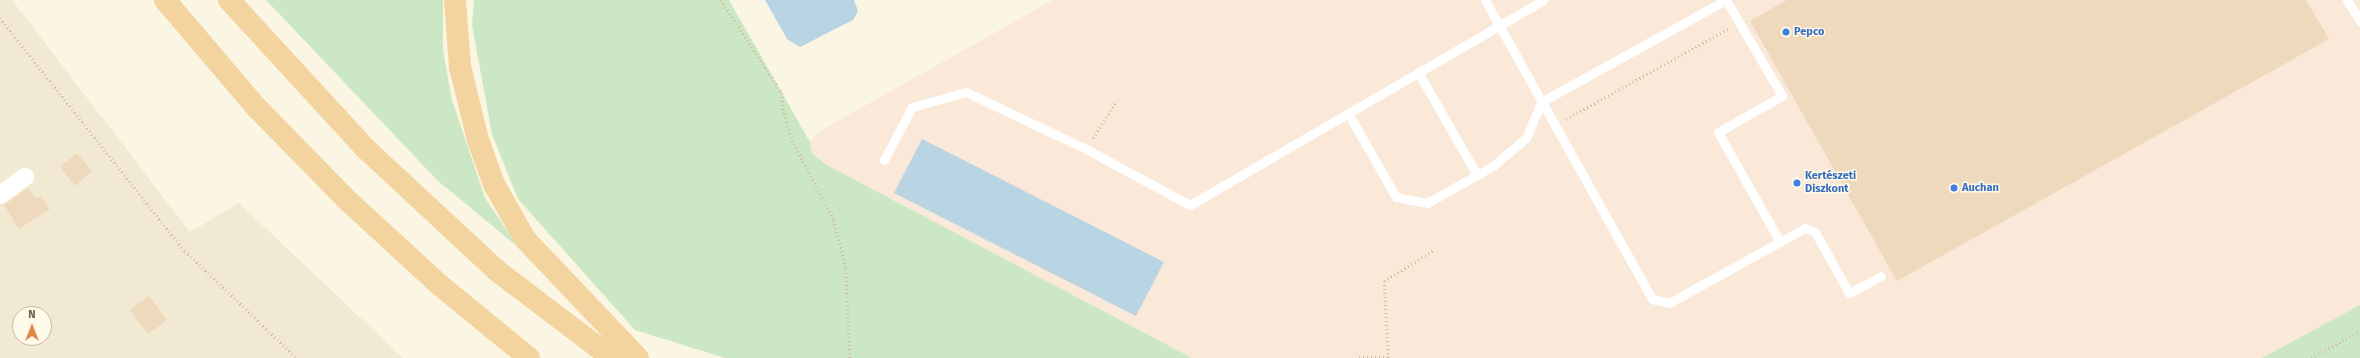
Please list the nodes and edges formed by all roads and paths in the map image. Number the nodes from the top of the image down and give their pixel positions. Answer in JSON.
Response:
{"nodes":[{"id":1,"x":165,"y":0,"type":"edge"},
{"id":2,"x":230,"y":0,"type":"edge"},
{"id":3,"x":455,"y":0,"type":"edge"},
{"id":4,"x":721,"y":0,"type":"edge"},
{"id":5,"x":1485,"y":0,"type":"edge"},
{"id":6,"x":1543,"y":0,"type":"edge"},
{"id":7,"x":1726,"y":0,"type":"edge"},
{"id":8,"x":2347,"y":0,"type":"edge"},
{"id":9,"x":0,"y":18,"type":"edge"},
{"id":10,"x":2360,"y":21,"type":"edge"},
{"id":11,"x":1739,"y":23,"type":"junction"},
{"id":12,"x":1498,"y":25,"type":"junction"},
{"id":13,"x":1418,"y":72,"type":"junction"},
{"id":14,"x":1541,"y":102,"type":"junction"},
{"id":15,"x":1115,"y":103,"type":"dead end"},
{"id":16,"x":1348,"y":113,"type":"junction"},
{"id":17,"x":1554,"y":126,"type":"junction"},
{"id":18,"x":1086,"y":149,"type":"junction"},
{"id":19,"x":884,"y":160,"type":"dead end"},
{"id":20,"x":1477,"y":175,"type":"junction"},
{"id":21,"x":25,"y":177,"type":"dead end"},
{"id":22,"x":0,"y":195,"type":"edge"},
{"id":23,"x":1780,"y":242,"type":"junction"},
{"id":24,"x":1434,"y":250,"type":"dead end"},
{"id":25,"x":1881,"y":276,"type":"dead end"},
{"id":26,"x":2360,"y":331,"type":"edge"},
{"id":27,"x":1359,"y":356,"type":"dead end"},
{"id":28,"x":1388,"y":357,"type":"edge"},
{"id":29,"x":297,"y":358,"type":"edge"},
{"id":30,"x":529,"y":358,"type":"edge"},
{"id":31,"x":612,"y":358,"type":"edge"},
{"id":32,"x":638,"y":358,"type":"edge"},
{"id":33,"x":850,"y":358,"type":"edge"},
{"id":34,"x":2311,"y":358,"type":"edge"}],
"edges":[{"from":1,"to":30,"type":"highway"},
{"from":2,"to":31,"type":"highway"},
{"from":3,"to":32,"type":"highway"},
{"from":4,"to":33,"type":"path"},
{"from":5,"to":12,"type":"lane"},
{"from":6,"to":12,"type":"lane"},
{"from":7,"to":11,"type":"lane"},
{"from":7,"to":14,"type":"lane"},
{"from":8,"to":10,"type":"lane"},
{"from":9,"to":29,"type":"path"},
{"from":11,"to":17,"type":"path"},
{"from":11,"to":23,"type":"lane"},
{"from":12,"to":13,"type":"lane"},
{"from":12,"to":14,"type":"lane"},
{"from":13,"to":16,"type":"lane"},
{"from":13,"to":20,"type":"lane"},
{"from":14,"to":17,"type":"lane"},
{"from":14,"to":20,"type":"lane"},
{"from":15,"to":18,"type":"path"},
{"from":16,"to":18,"type":"lane"},
{"from":16,"to":20,"type":"lane"},
{"from":17,"to":23,"type":"lane"},
{"from":18,"to":19,"type":"lane"},
{"from":21,"to":22,"type":"street"},
{"from":23,"to":25,"type":"lane"},
{"from":24,"to":28,"type":"path"},
{"from":26,"to":34,"type":"path"},
{"from":27,"to":28,"type":"path"}]}
